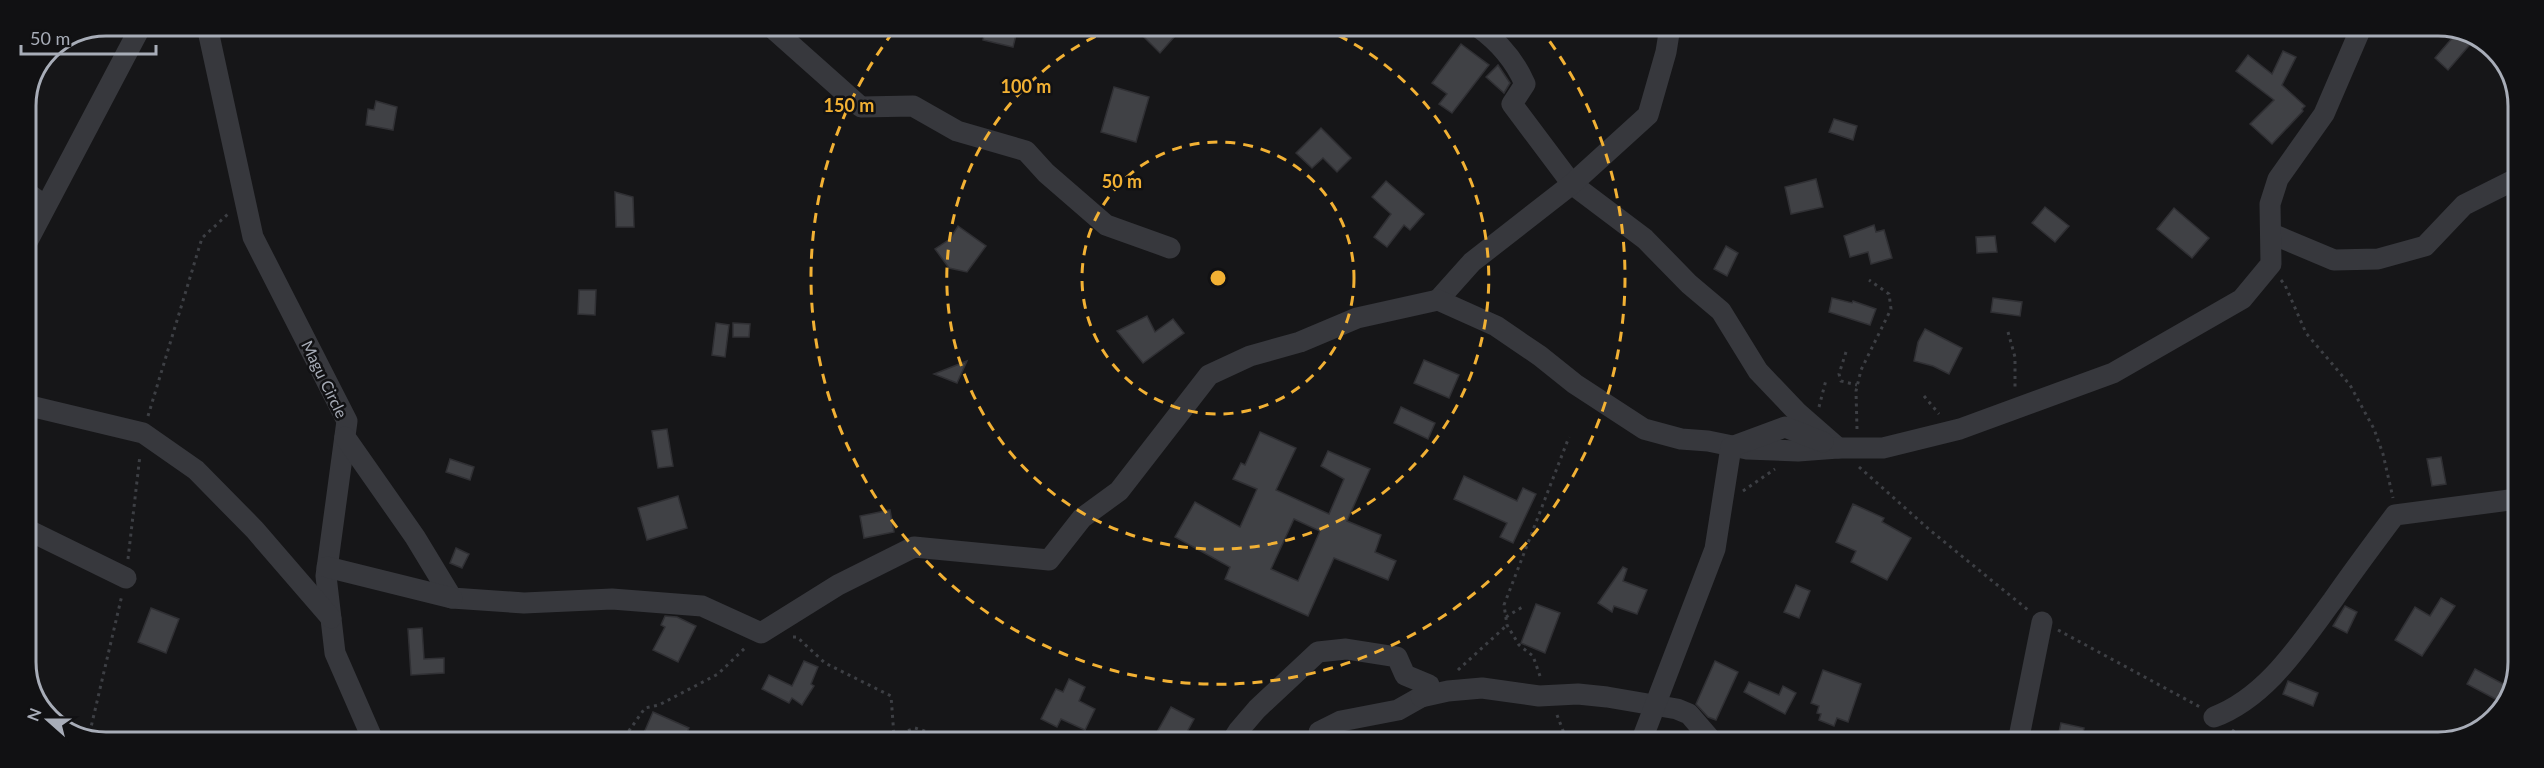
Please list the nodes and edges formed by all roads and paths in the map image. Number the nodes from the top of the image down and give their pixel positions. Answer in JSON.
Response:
{"nodes":[{"id":1,"x":136,"y":36,"type":"edge"},
{"id":2,"x":209,"y":36,"type":"edge"},
{"id":3,"x":781,"y":36,"type":"edge"},
{"id":4,"x":1491,"y":36,"type":"edge"},
{"id":5,"x":1669,"y":36,"type":"edge"},
{"id":6,"x":2358,"y":36,"type":"edge"},
{"id":7,"x":2508,"y":183,"type":"edge"},
{"id":8,"x":1572,"y":184,"type":"junction"},
{"id":9,"x":36,"y":199,"type":"edge"},
{"id":10,"x":45,"y":206,"type":"junction"},
{"id":11,"x":36,"y":224,"type":"edge"},
{"id":12,"x":2272,"y":234,"type":"junction"},
{"id":13,"x":1170,"y":248,"type":"dead end"},
{"id":14,"x":2271,"y":264,"type":"junction"},
{"id":15,"x":1869,"y":280,"type":"dead end"},
{"id":16,"x":1438,"y":300,"type":"junction"},
{"id":17,"x":2008,"y":332,"type":"dead end"},
{"id":18,"x":1846,"y":352,"type":"dead end"},
{"id":19,"x":1826,"y":380,"type":"dead end"},
{"id":20,"x":1857,"y":385,"type":"junction"},
{"id":21,"x":36,"y":407,"type":"edge"},
{"id":22,"x":2013,"y":409,"type":"junction"},
{"id":23,"x":1812,"y":425,"type":"junction"},
{"id":24,"x":345,"y":437,"type":"junction"},
{"id":25,"x":1569,"y":437,"type":"dead end"},
{"id":26,"x":1731,"y":447,"type":"junction"},
{"id":27,"x":1840,"y":448,"type":"junction"},
{"id":28,"x":1798,"y":451,"type":"junction"},
{"id":29,"x":2508,"y":500,"type":"edge"},
{"id":30,"x":1721,"y":504,"type":"junction"},
{"id":31,"x":2395,"y":514,"type":"junction"},
{"id":32,"x":36,"y":534,"type":"edge"},
{"id":33,"x":327,"y":567,"type":"junction"},
{"id":34,"x":126,"y":578,"type":"dead end"},
{"id":35,"x":452,"y":598,"type":"junction"},
{"id":36,"x":1524,"y":606,"type":"dead end"},
{"id":37,"x":1506,"y":617,"type":"junction"},
{"id":38,"x":331,"y":618,"type":"junction"},
{"id":39,"x":2042,"y":622,"type":"dead end"},
{"id":40,"x":1507,"y":625,"type":"junction"},
{"id":41,"x":760,"y":633,"type":"junction"},
{"id":42,"x":786,"y":638,"type":"dead end"},
{"id":43,"x":1430,"y":694,"type":"junction"},
{"id":44,"x":1549,"y":696,"type":"junction"},
{"id":45,"x":1655,"y":706,"type":"junction"},
{"id":46,"x":2214,"y":717,"type":"dead end"},
{"id":47,"x":370,"y":732,"type":"edge"},
{"id":48,"x":628,"y":732,"type":"edge"},
{"id":49,"x":894,"y":732,"type":"edge"},
{"id":50,"x":904,"y":732,"type":"edge"},
{"id":51,"x":928,"y":732,"type":"edge"},
{"id":52,"x":1238,"y":732,"type":"edge"},
{"id":53,"x":1319,"y":732,"type":"dead end"},
{"id":54,"x":1563,"y":732,"type":"edge"},
{"id":55,"x":1645,"y":732,"type":"edge"},
{"id":56,"x":1704,"y":732,"type":"edge"},
{"id":57,"x":2020,"y":732,"type":"edge"}],
"edges":[{"from":1,"to":10,"type":"street"},
{"from":2,"to":24,"type":"street","name":"Magu Circle"},
{"from":3,"to":13,"type":"street"},
{"from":4,"to":8,"type":"street"},
{"from":5,"to":8,"type":"street"},
{"from":6,"to":12,"type":"street"},
{"from":7,"to":12,"type":"street"},
{"from":8,"to":16,"type":"street"},
{"from":8,"to":23,"type":"street"},
{"from":9,"to":10,"type":"street"},
{"from":10,"to":11,"type":"street"},
{"from":12,"to":14,"type":"street"},
{"from":14,"to":22,"type":"street"},
{"from":14,"to":31,"type":"path"},
{"from":15,"to":20,"type":"path"},
{"from":16,"to":26,"type":"street"},
{"from":16,"to":41,"type":"street"},
{"from":17,"to":22,"type":"path"},
{"from":18,"to":20,"type":"path"},
{"from":19,"to":23,"type":"path"},
{"from":20,"to":27,"type":"path"},
{"from":21,"to":38,"type":"street"},
{"from":22,"to":27,"type":"street"},
{"from":23,"to":27,"type":"street"},
{"from":24,"to":33,"type":"street","name":"Magu Circle"},
{"from":24,"to":35,"type":"street"},
{"from":25,"to":37,"type":"path"},
{"from":26,"to":27,"type":"street"},
{"from":26,"to":28,"type":"street"},
{"from":26,"to":30,"type":"street"},
{"from":27,"to":28,"type":"street"},
{"from":28,"to":30,"type":"path"},
{"from":29,"to":31,"type":"street"},
{"from":30,"to":45,"type":"street"},
{"from":31,"to":46,"type":"street"},
{"from":32,"to":34,"type":"street"},
{"from":33,"to":35,"type":"street"},
{"from":33,"to":38,"type":"street","name":"Magu Circle"},
{"from":35,"to":41,"type":"street"},
{"from":36,"to":37,"type":"path"},
{"from":37,"to":40,"type":"path"},
{"from":38,"to":47,"type":"street","name":"Magu Circle"},
{"from":39,"to":57,"type":"street"},
{"from":40,"to":43,"type":"path"},
{"from":40,"to":44,"type":"path"},
{"from":41,"to":48,"type":"path"},
{"from":42,"to":49,"type":"path"},
{"from":43,"to":44,"type":"street"},
{"from":43,"to":52,"type":"street"},
{"from":43,"to":53,"type":"street"},
{"from":44,"to":45,"type":"street"},
{"from":44,"to":54,"type":"path"},
{"from":45,"to":55,"type":"street"},
{"from":45,"to":56,"type":"street"},
{"from":50,"to":51,"type":"path"}]}
